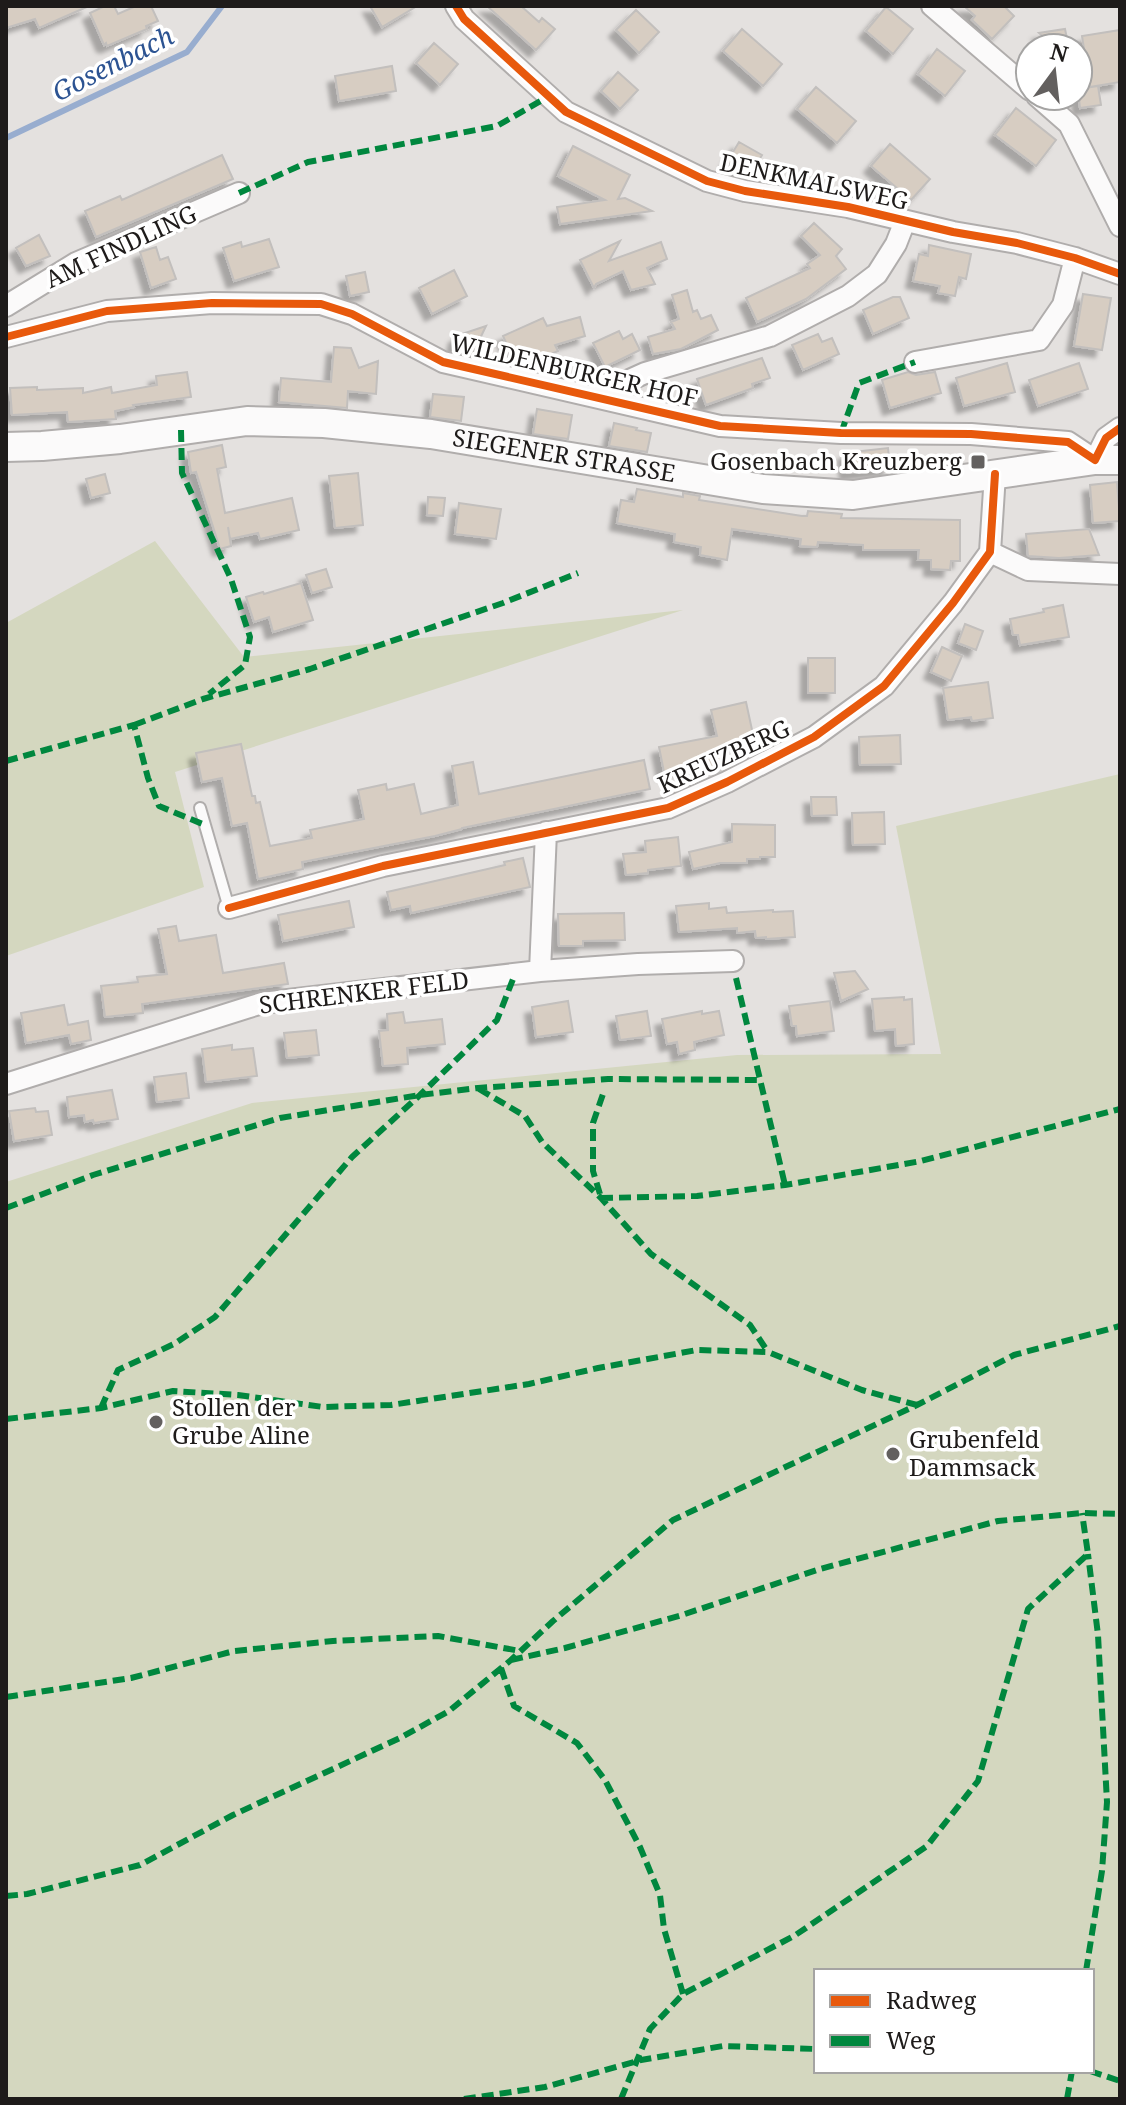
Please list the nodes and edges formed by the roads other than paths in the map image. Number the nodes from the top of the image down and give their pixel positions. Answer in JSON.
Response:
{"nodes":[{"id":1,"x":456,"y":6,"type":"edge"},
{"id":2,"x":932,"y":6,"type":"edge"},
{"id":3,"x":1014,"y":76,"type":"edge"},
{"id":4,"x":1055,"y":112,"type":"edge"},
{"id":5,"x":239,"y":193,"type":"dead end"},
{"id":6,"x":905,"y":221,"type":"junction"},
{"id":7,"x":1120,"y":226,"type":"edge"},
{"id":8,"x":1075,"y":258,"type":"junction"},
{"id":9,"x":1120,"y":274,"type":"edge"},
{"id":10,"x":6,"y":306,"type":"edge"},
{"id":11,"x":6,"y":337,"type":"edge"},
{"id":12,"x":915,"y":362,"type":"dead end"},
{"id":13,"x":594,"y":396,"type":"junction"},
{"id":14,"x":1120,"y":428,"type":"edge"},
{"id":15,"x":6,"y":447,"type":"edge"},
{"id":16,"x":1107,"y":460,"type":"edge"},
{"id":17,"x":995,"y":474,"type":"junction"},
{"id":18,"x":990,"y":552,"type":"junction"},
{"id":19,"x":1120,"y":574,"type":"edge"},
{"id":20,"x":200,"y":808,"type":"dead end"},
{"id":21,"x":546,"y":832,"type":"junction"},
{"id":22,"x":229,"y":908,"type":"joint"},
{"id":23,"x":733,"y":961,"type":"dead end"},
{"id":24,"x":540,"y":971,"type":"junction"},
{"id":25,"x":6,"y":1084,"type":"edge"}],
"edges":[{"from":1,"to":6,"type":"street","name":"DENKMALSWEG"},
{"from":2,"to":3,"type":"street"},
{"from":4,"to":7,"type":"street"},
{"from":5,"to":10,"type":"street","name":"AM FINDLING"},
{"from":6,"to":8,"type":"street","name":"DENKMALSWEG"},
{"from":6,"to":13,"type":"street"},
{"from":8,"to":9,"type":"street","name":"DENKMALSWEG"},
{"from":8,"to":12,"type":"street"},
{"from":11,"to":13,"type":"street","name":"WILDENBURGER HOF"},
{"from":13,"to":16,"type":"street","name":"WILDENBURGER HOF"},
{"from":14,"to":16,"type":"street"},
{"from":15,"to":17,"type":"main road","name":"SIEGENER STRASSE"},
{"from":16,"to":17,"type":"main road","name":"SIEGENER STRASSE"},
{"from":17,"to":18,"type":"street"},
{"from":18,"to":19,"type":"street"},
{"from":18,"to":21,"type":"street","name":"KREUZBERG"},
{"from":20,"to":22,"type":"lane"},
{"from":21,"to":22,"type":"street","name":"KREUZBERG"},
{"from":21,"to":24,"type":"street"},
{"from":23,"to":24,"type":"street","name":"SCHRENKER FELD"},
{"from":24,"to":25,"type":"street","name":"SCHRENKER FELD"}]}
